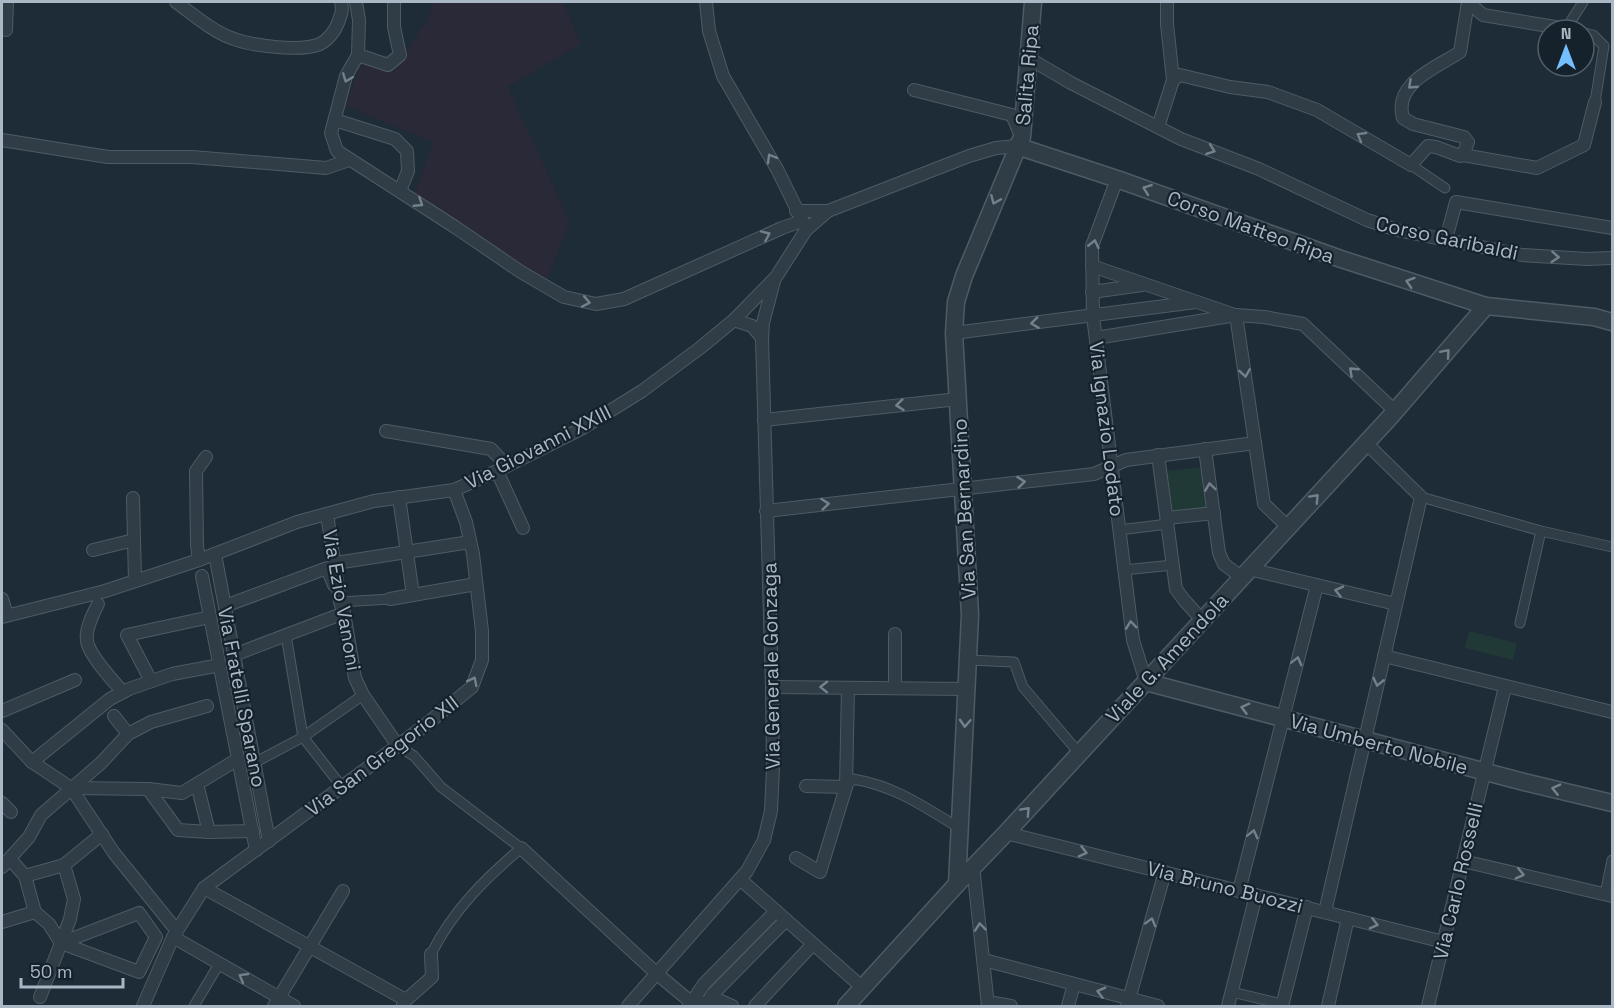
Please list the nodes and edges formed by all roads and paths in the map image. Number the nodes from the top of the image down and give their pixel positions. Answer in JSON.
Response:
{"nodes":[{"id":1,"x":7,"y":2,"type":"edge"},
{"id":2,"x":176,"y":2,"type":"edge"},
{"id":3,"x":341,"y":2,"type":"edge"},
{"id":4,"x":356,"y":2,"type":"edge"},
{"id":5,"x":394,"y":2,"type":"edge"},
{"id":6,"x":705,"y":2,"type":"edge"},
{"id":7,"x":1033,"y":2,"type":"edge"},
{"id":8,"x":1167,"y":2,"type":"edge"},
{"id":9,"x":1468,"y":2,"type":"edge"},
{"id":10,"x":1583,"y":2,"type":"edge"},
{"id":11,"x":1572,"y":18,"type":"edge"},
{"id":12,"x":1536,"y":24,"type":"edge"},
{"id":13,"x":6,"y":30,"type":"dead end"},
{"id":14,"x":1596,"y":38,"type":"edge"},
{"id":15,"x":358,"y":55,"type":"junction"},
{"id":16,"x":1030,"y":59,"type":"junction"},
{"id":17,"x":1173,"y":80,"type":"junction"},
{"id":18,"x":914,"y":90,"type":"dead end"},
{"id":19,"x":1594,"y":102,"type":"joint"},
{"id":20,"x":335,"y":120,"type":"junction"},
{"id":21,"x":1158,"y":127,"type":"junction"},
{"id":22,"x":2,"y":140,"type":"edge"},
{"id":23,"x":1020,"y":142,"type":"junction"},
{"id":24,"x":1463,"y":155,"type":"junction"},
{"id":25,"x":349,"y":160,"type":"junction"},
{"id":26,"x":1411,"y":165,"type":"junction"},
{"id":27,"x":1117,"y":179,"type":"junction"},
{"id":28,"x":1446,"y":188,"type":"dead end"},
{"id":29,"x":400,"y":191,"type":"junction"},
{"id":30,"x":828,"y":211,"type":"junction"},
{"id":31,"x":802,"y":221,"type":"junction"},
{"id":32,"x":1612,"y":228,"type":"edge"},
{"id":33,"x":1446,"y":239,"type":"junction"},
{"id":34,"x":1612,"y":258,"type":"edge"},
{"id":35,"x":1092,"y":266,"type":"junction"},
{"id":36,"x":776,"y":277,"type":"junction"},
{"id":37,"x":1146,"y":284,"type":"junction"},
{"id":38,"x":1092,"y":292,"type":"junction"},
{"id":39,"x":1196,"y":302,"type":"junction"},
{"id":40,"x":1486,"y":306,"type":"junction"},
{"id":41,"x":766,"y":309,"type":"junction"},
{"id":42,"x":745,"y":310,"type":"junction"},
{"id":43,"x":1236,"y":315,"type":"junction"},
{"id":44,"x":1093,"y":316,"type":"junction"},
{"id":45,"x":734,"y":320,"type":"junction"},
{"id":46,"x":1612,"y":321,"type":"edge"},
{"id":47,"x":954,"y":333,"type":"junction"},
{"id":48,"x":1096,"y":338,"type":"junction"},
{"id":49,"x":766,"y":346,"type":"junction"},
{"id":50,"x":958,"y":399,"type":"junction"},
{"id":51,"x":1395,"y":411,"type":"junction"},
{"id":52,"x":764,"y":420,"type":"junction"},
{"id":53,"x":386,"y":431,"type":"dead end"},
{"id":54,"x":1255,"y":443,"type":"junction"},
{"id":55,"x":1366,"y":443,"type":"junction"},
{"id":56,"x":1205,"y":449,"type":"junction"},
{"id":57,"x":1158,"y":455,"type":"junction"},
{"id":58,"x":206,"y":457,"type":"dead end"},
{"id":59,"x":502,"y":468,"type":"junction"},
{"id":60,"x":1111,"y":468,"type":"junction"},
{"id":61,"x":963,"y":489,"type":"junction"},
{"id":62,"x":454,"y":490,"type":"junction"},
{"id":63,"x":399,"y":497,"type":"junction"},
{"id":64,"x":1421,"y":497,"type":"junction"},
{"id":65,"x":133,"y":498,"type":"dead end"},
{"id":66,"x":766,"y":511,"type":"junction"},
{"id":67,"x":1214,"y":513,"type":"junction"},
{"id":68,"x":327,"y":514,"type":"junction"},
{"id":69,"x":1168,"y":521,"type":"junction"},
{"id":70,"x":1288,"y":527,"type":"junction"},
{"id":71,"x":523,"y":528,"type":"dead end"},
{"id":72,"x":1119,"y":530,"type":"junction"},
{"id":73,"x":1541,"y":531,"type":"junction"},
{"id":74,"x":134,"y":540,"type":"junction"},
{"id":75,"x":470,"y":542,"type":"junction"},
{"id":76,"x":1612,"y":547,"type":"edge"},
{"id":77,"x":93,"y":550,"type":"dead end"},
{"id":78,"x":407,"y":552,"type":"junction"},
{"id":79,"x":215,"y":554,"type":"junction"},
{"id":80,"x":199,"y":561,"type":"junction"},
{"id":81,"x":336,"y":563,"type":"junction"},
{"id":82,"x":1173,"y":565,"type":"junction"},
{"id":83,"x":1124,"y":570,"type":"junction"},
{"id":84,"x":1245,"y":573,"type":"junction"},
{"id":85,"x":202,"y":576,"type":"dead end"},
{"id":86,"x":135,"y":581,"type":"junction"},
{"id":87,"x":476,"y":584,"type":"junction"},
{"id":88,"x":1317,"y":585,"type":"junction"},
{"id":89,"x":413,"y":595,"type":"junction"},
{"id":90,"x":2,"y":599,"type":"edge"},
{"id":91,"x":390,"y":599,"type":"joint"},
{"id":92,"x":98,"y":604,"type":"dead end"},
{"id":93,"x":1396,"y":604,"type":"junction"},
{"id":94,"x":225,"y":606,"type":"junction"},
{"id":95,"x":342,"y":608,"type":"junction"},
{"id":96,"x":4,"y":616,"type":"edge"},
{"id":97,"x":210,"y":617,"type":"junction"},
{"id":98,"x":1202,"y":620,"type":"junction"},
{"id":99,"x":1520,"y":623,"type":"dead end"},
{"id":100,"x":895,"y":634,"type":"dead end"},
{"id":101,"x":286,"y":635,"type":"junction"},
{"id":102,"x":234,"y":655,"type":"junction"},
{"id":103,"x":1384,"y":657,"type":"junction"},
{"id":104,"x":968,"y":660,"type":"junction"},
{"id":105,"x":220,"y":665,"type":"junction"},
{"id":106,"x":75,"y":680,"type":"dead end"},
{"id":107,"x":151,"y":681,"type":"junction"},
{"id":108,"x":1146,"y":682,"type":"junction"},
{"id":109,"x":772,"y":687,"type":"junction"},
{"id":110,"x":1505,"y":687,"type":"junction"},
{"id":111,"x":848,"y":688,"type":"junction"},
{"id":112,"x":895,"y":688,"type":"junction"},
{"id":113,"x":966,"y":688,"type":"junction"},
{"id":114,"x":123,"y":692,"type":"junction"},
{"id":115,"x":363,"y":695,"type":"junction"},
{"id":116,"x":207,"y":706,"type":"dead end"},
{"id":117,"x":2,"y":711,"type":"edge"},
{"id":118,"x":1612,"y":712,"type":"edge"},
{"id":119,"x":114,"y":716,"type":"dead end"},
{"id":120,"x":1283,"y":718,"type":"junction"},
{"id":121,"x":2,"y":730,"type":"edge"},
{"id":122,"x":128,"y":734,"type":"junction"},
{"id":123,"x":303,"y":737,"type":"junction"},
{"id":124,"x":1365,"y":740,"type":"junction"},
{"id":125,"x":398,"y":746,"type":"junction"},
{"id":126,"x":1079,"y":753,"type":"junction"},
{"id":127,"x":238,"y":759,"type":"junction"},
{"id":128,"x":32,"y":762,"type":"junction"},
{"id":129,"x":254,"y":763,"type":"junction"},
{"id":130,"x":1484,"y":771,"type":"junction"},
{"id":131,"x":197,"y":784,"type":"junction"},
{"id":132,"x":806,"y":786,"type":"dead end"},
{"id":133,"x":342,"y":787,"type":"junction"},
{"id":134,"x":846,"y":787,"type":"junction"},
{"id":135,"x":70,"y":788,"type":"junction"},
{"id":136,"x":148,"y":789,"type":"junction"},
{"id":137,"x":1612,"y":800,"type":"edge"},
{"id":138,"x":2,"y":803,"type":"edge"},
{"id":139,"x":11,"y":812,"type":"dead end"},
{"id":140,"x":959,"y":828,"type":"junction"},
{"id":141,"x":253,"y":831,"type":"junction"},
{"id":142,"x":209,"y":832,"type":"junction"},
{"id":143,"x":1006,"y":833,"type":"junction"},
{"id":144,"x":102,"y":834,"type":"junction"},
{"id":145,"x":269,"y":841,"type":"junction"},
{"id":146,"x":521,"y":848,"type":"junction"},
{"id":147,"x":256,"y":850,"type":"junction"},
{"id":148,"x":796,"y":858,"type":"dead end"},
{"id":149,"x":1463,"y":861,"type":"junction"},
{"id":150,"x":1612,"y":861,"type":"edge"},
{"id":151,"x":6,"y":863,"type":"edge"},
{"id":152,"x":64,"y":864,"type":"junction"},
{"id":153,"x":973,"y":866,"type":"junction"},
{"id":154,"x":1165,"y":872,"type":"junction"},
{"id":155,"x":25,"y":876,"type":"junction"},
{"id":156,"x":740,"y":879,"type":"junction"},
{"id":157,"x":957,"y":884,"type":"junction"},
{"id":158,"x":204,"y":888,"type":"junction"},
{"id":159,"x":343,"y":891,"type":"dead end"},
{"id":160,"x":1239,"y":891,"type":"junction"},
{"id":161,"x":1256,"y":895,"type":"junction"},
{"id":162,"x":1609,"y":895,"type":"edge"},
{"id":163,"x":1307,"y":908,"type":"junction"},
{"id":164,"x":776,"y":911,"type":"junction"},
{"id":165,"x":35,"y":912,"type":"junction"},
{"id":166,"x":1325,"y":912,"type":"junction"},
{"id":167,"x":1348,"y":918,"type":"junction"},
{"id":168,"x":786,"y":920,"type":"junction"},
{"id":169,"x":2,"y":922,"type":"edge"},
{"id":170,"x":175,"y":934,"type":"junction"},
{"id":171,"x":1444,"y":942,"type":"junction"},
{"id":172,"x":61,"y":943,"type":"junction"},
{"id":173,"x":813,"y":944,"type":"junction"},
{"id":174,"x":309,"y":946,"type":"junction"},
{"id":175,"x":431,"y":954,"type":"joint"},
{"id":176,"x":984,"y":960,"type":"junction"},
{"id":177,"x":219,"y":964,"type":"junction"},
{"id":178,"x":656,"y":973,"type":"junction"},
{"id":179,"x":1074,"y":984,"type":"junction"},
{"id":180,"x":862,"y":988,"type":"junction"},
{"id":181,"x":1232,"y":992,"type":"junction"},
{"id":182,"x":40,"y":997,"type":"dead end"},
{"id":183,"x":276,"y":1002,"type":"edge"},
{"id":184,"x":404,"y":1003,"type":"edge"},
{"id":185,"x":1128,"y":1003,"type":"edge"},
{"id":186,"x":148,"y":1004,"type":"edge"},
{"id":187,"x":707,"y":1004,"type":"edge"},
{"id":188,"x":988,"y":1004,"type":"edge"},
{"id":189,"x":690,"y":1005,"type":"edge"},
{"id":190,"x":1282,"y":1005,"type":"edge"},
{"id":191,"x":194,"y":1006,"type":"edge"},
{"id":192,"x":294,"y":1006,"type":"edge"},
{"id":193,"x":628,"y":1006,"type":"edge"},
{"id":194,"x":732,"y":1006,"type":"edge"},
{"id":195,"x":755,"y":1006,"type":"edge"},
{"id":196,"x":846,"y":1006,"type":"edge"},
{"id":197,"x":1011,"y":1006,"type":"edge"},
{"id":198,"x":1068,"y":1006,"type":"edge"},
{"id":199,"x":1158,"y":1006,"type":"edge"},
{"id":200,"x":1228,"y":1006,"type":"edge"},
{"id":201,"x":1328,"y":1006,"type":"edge"},
{"id":202,"x":1428,"y":1006,"type":"edge"}],
"edges":[{"from":1,"to":13,"type":"street"},
{"from":2,"to":3,"type":"street"},
{"from":4,"to":15,"type":"street"},
{"from":5,"to":15,"type":"street"},
{"from":31,"to":6,"type":"street","one_way":true},
{"from":7,"to":16,"type":"street","name":"Salita Ripa"},
{"from":8,"to":17,"type":"street"},
{"from":9,"to":12,"type":"street"},
{"from":9,"to":24,"type":"street","one_way":true},
{"from":10,"to":11,"type":"street"},
{"from":14,"to":19,"type":"street"},
{"from":15,"to":20,"type":"street","one_way":true},
{"from":16,"to":21,"type":"street","name":"Corso Garibaldi"},
{"from":16,"to":23,"type":"street","name":"Salita Ripa"},
{"from":17,"to":21,"type":"street"},
{"from":26,"to":17,"type":"street","one_way":true},
{"from":18,"to":23,"type":"street"},
{"from":19,"to":24,"type":"street"},
{"from":20,"to":25,"type":"street"},
{"from":20,"to":29,"type":"street"},
{"from":21,"to":33,"type":"street","name":"Corso Garibaldi","one_way":true},
{"from":22,"to":25,"type":"street"},
{"from":23,"to":27,"type":"street","name":"Corso Matteo Ripa"},
{"from":23,"to":30,"type":"street"},
{"from":23,"to":47,"type":"street","name":"Via San Bernardino","one_way":true},
{"from":24,"to":26,"type":"street"},
{"from":25,"to":29,"type":"street"},
{"from":26,"to":28,"type":"street"},
{"from":35,"to":27,"type":"street","name":"Via Ignazio Lodato","one_way":true},
{"from":40,"to":27,"type":"street","name":"Corso Matteo Ripa","one_way":true},
{"from":29,"to":31,"type":"street","one_way":true},
{"from":30,"to":31,"type":"street"},
{"from":30,"to":31,"type":"street"},
{"from":31,"to":36,"type":"street","name":"Via Giovanni XXIII"},
{"from":32,"to":33,"type":"street"},
{"from":33,"to":34,"type":"street","name":"Corso Garibaldi","one_way":true},
{"from":35,"to":37,"type":"street"},
{"from":35,"to":38,"type":"street","name":"Via Ignazio Lodato"},
{"from":36,"to":41,"type":"street","name":"Via Generale Gonzaga"},
{"from":36,"to":42,"type":"street","name":"Via Giovanni XXIII"},
{"from":37,"to":38,"type":"street"},
{"from":37,"to":39,"type":"street"},
{"from":38,"to":44,"type":"street","name":"Via Ignazio Lodato"},
{"from":39,"to":43,"type":"street"},
{"from":39,"to":44,"type":"street"},
{"from":40,"to":46,"type":"street","name":"Corso Matteo Ripa"},
{"from":51,"to":40,"type":"street","name":"Viale G. Amendola","one_way":true},
{"from":41,"to":42,"type":"street"},
{"from":41,"to":49,"type":"street","name":"Via Generale Gonzaga"},
{"from":42,"to":45,"type":"street","name":"Via Giovanni XXIII"},
{"from":43,"to":48,"type":"street"},
{"from":51,"to":43,"type":"street","one_way":true},
{"from":43,"to":54,"type":"street","one_way":true},
{"from":44,"to":47,"type":"street","one_way":true},
{"from":44,"to":48,"type":"street","name":"Via Ignazio Lodato"},
{"from":45,"to":49,"type":"street"},
{"from":45,"to":59,"type":"street","name":"Via Giovanni XXIII"},
{"from":47,"to":50,"type":"street","name":"Via San Bernardino"},
{"from":48,"to":60,"type":"street","name":"Via Ignazio Lodato"},
{"from":49,"to":52,"type":"street","name":"Via Generale Gonzaga"},
{"from":50,"to":52,"type":"street","one_way":true},
{"from":50,"to":61,"type":"street","name":"Via San Bernardino"},
{"from":51,"to":55,"type":"street","name":"Viale G. Amendola"},
{"from":52,"to":66,"type":"street","name":"Via Generale Gonzaga"},
{"from":53,"to":59,"type":"street"},
{"from":54,"to":56,"type":"street"},
{"from":54,"to":70,"type":"street"},
{"from":55,"to":64,"type":"street"},
{"from":70,"to":55,"type":"street","name":"Viale G. Amendola","one_way":true},
{"from":56,"to":57,"type":"street"},
{"from":67,"to":56,"type":"street","one_way":true},
{"from":57,"to":60,"type":"street"},
{"from":57,"to":69,"type":"street"},
{"from":58,"to":80,"type":"street"},
{"from":59,"to":62,"type":"street","name":"Via Giovanni XXIII"},
{"from":59,"to":71,"type":"street"},
{"from":61,"to":60,"type":"street","one_way":true},
{"from":60,"to":72,"type":"street","name":"Via Ignazio Lodato"},
{"from":66,"to":61,"type":"street","one_way":true},
{"from":61,"to":104,"type":"street","name":"Via San Bernardino"},
{"from":62,"to":63,"type":"street","name":"Via Giovanni XXIII"},
{"from":62,"to":75,"type":"street","name":"Via San Gregorio XII"},
{"from":63,"to":68,"type":"street","name":"Via Giovanni XXIII"},
{"from":63,"to":78,"type":"street"},
{"from":64,"to":73,"type":"street"},
{"from":64,"to":93,"type":"street"},
{"from":65,"to":74,"type":"street"},
{"from":66,"to":109,"type":"street","name":"Via Generale Gonzaga"},
{"from":67,"to":69,"type":"street"},
{"from":67,"to":84,"type":"street"},
{"from":68,"to":79,"type":"street","name":"Via Giovanni XXIII"},
{"from":68,"to":81,"type":"street","name":"Via Ezio Vanoni"},
{"from":69,"to":72,"type":"street"},
{"from":69,"to":82,"type":"street"},
{"from":70,"to":84,"type":"street","name":"Viale G. Amendola"},
{"from":72,"to":83,"type":"street","name":"Via Ignazio Lodato"},
{"from":73,"to":76,"type":"street"},
{"from":73,"to":99,"type":"street"},
{"from":74,"to":77,"type":"street"},
{"from":74,"to":86,"type":"street"},
{"from":75,"to":78,"type":"street"},
{"from":75,"to":87,"type":"street","name":"Via San Gregorio XII"},
{"from":78,"to":81,"type":"street"},
{"from":78,"to":89,"type":"street"},
{"from":79,"to":80,"type":"street","name":"Via Giovanni XXIII"},
{"from":79,"to":94,"type":"street","name":"Via Fratelli Sparano"},
{"from":80,"to":86,"type":"street","name":"Via Giovanni XXIII"},
{"from":81,"to":95,"type":"street","name":"Via Ezio Vanoni"},
{"from":82,"to":83,"type":"street"},
{"from":82,"to":98,"type":"street"},
{"from":108,"to":83,"type":"street","name":"Via Ignazio Lodato","one_way":true},
{"from":84,"to":88,"type":"street"},
{"from":84,"to":98,"type":"street","name":"Viale G. Amendola"},
{"from":85,"to":97,"type":"street"},
{"from":86,"to":96,"type":"street","name":"Via Giovanni XXIII"},
{"from":87,"to":89,"type":"street"},
{"from":125,"to":87,"type":"street","name":"Via San Gregorio XII","one_way":true},
{"from":93,"to":88,"type":"street","one_way":true},
{"from":120,"to":88,"type":"street","one_way":true},
{"from":89,"to":91,"type":"street"},
{"from":90,"to":96,"type":"street"},
{"from":91,"to":95,"type":"street"},
{"from":92,"to":114,"type":"street"},
{"from":93,"to":103,"type":"street"},
{"from":94,"to":95,"type":"street"},
{"from":94,"to":102,"type":"street","name":"Via Fratelli Sparano"},
{"from":95,"to":101,"type":"street"},
{"from":95,"to":115,"type":"street","name":"Via Ezio Vanoni"},
{"from":97,"to":105,"type":"street"},
{"from":97,"to":107,"type":"street"},
{"from":98,"to":108,"type":"street","name":"Viale G. Amendola"},
{"from":100,"to":112,"type":"street"},
{"from":101,"to":102,"type":"street"},
{"from":101,"to":123,"type":"street"},
{"from":102,"to":129,"type":"street","name":"Via Fratelli Sparano"},
{"from":103,"to":110,"type":"street"},
{"from":103,"to":124,"type":"street","one_way":true},
{"from":104,"to":113,"type":"street","name":"Via San Bernardino"},
{"from":104,"to":126,"type":"street"},
{"from":105,"to":107,"type":"street"},
{"from":105,"to":127,"type":"street"},
{"from":106,"to":117,"type":"street"},
{"from":107,"to":114,"type":"street"},
{"from":120,"to":108,"type":"street","name":"Via Umberto Nobile","one_way":true},
{"from":108,"to":126,"type":"street","name":"Viale G. Amendola"},
{"from":111,"to":109,"type":"street","one_way":true},
{"from":109,"to":156,"type":"street","name":"Via Generale Gonzaga"},
{"from":110,"to":118,"type":"street"},
{"from":110,"to":130,"type":"street","name":"Via Carlo Rosselli"},
{"from":111,"to":112,"type":"street"},
{"from":111,"to":134,"type":"street"},
{"from":112,"to":113,"type":"street"},
{"from":113,"to":140,"type":"street","name":"Via San Bernardino","one_way":true},
{"from":114,"to":128,"type":"street"},
{"from":115,"to":123,"type":"street"},
{"from":115,"to":125,"type":"street","name":"Via Ezio Vanoni"},
{"from":116,"to":122,"type":"street"},
{"from":119,"to":122,"type":"street"},
{"from":120,"to":124,"type":"street","name":"Via Umberto Nobile"},
{"from":160,"to":120,"type":"street","one_way":true},
{"from":121,"to":128,"type":"street"},
{"from":122,"to":135,"type":"street"},
{"from":123,"to":129,"type":"street"},
{"from":123,"to":133,"type":"street"},
{"from":124,"to":130,"type":"street","name":"Via Umberto Nobile"},
{"from":124,"to":166,"type":"street"},
{"from":125,"to":133,"type":"street","name":"Via San Gregorio XII"},
{"from":125,"to":146,"type":"street"},
{"from":143,"to":126,"type":"street","name":"Viale G. Amendola","one_way":true},
{"from":127,"to":131,"type":"street"},
{"from":127,"to":141,"type":"street"},
{"from":128,"to":135,"type":"street"},
{"from":129,"to":145,"type":"street","name":"Via Fratelli Sparano"},
{"from":137,"to":130,"type":"street","name":"Via Umberto Nobile","one_way":true},
{"from":130,"to":149,"type":"street","name":"Via Carlo Rosselli"},
{"from":131,"to":136,"type":"street"},
{"from":131,"to":142,"type":"street"},
{"from":132,"to":134,"type":"street"},
{"from":133,"to":145,"type":"street","name":"Via San Gregorio XII"},
{"from":134,"to":140,"type":"street"},
{"from":134,"to":148,"type":"street"},
{"from":135,"to":136,"type":"street"},
{"from":135,"to":144,"type":"street"},
{"from":135,"to":151,"type":"street"},
{"from":136,"to":142,"type":"street"},
{"from":138,"to":139,"type":"street"},
{"from":140,"to":157,"type":"street","name":"Via San Bernardino"},
{"from":141,"to":142,"type":"street"},
{"from":141,"to":147,"type":"street"},
{"from":143,"to":153,"type":"street","name":"Viale G. Amendola"},
{"from":143,"to":154,"type":"street","name":"Via Bruno Buozzi","one_way":true},
{"from":144,"to":152,"type":"street"},
{"from":144,"to":170,"type":"street"},
{"from":145,"to":147,"type":"street","name":"Via San Gregorio XII"},
{"from":146,"to":175,"type":"street"},
{"from":146,"to":178,"type":"street"},
{"from":147,"to":158,"type":"street","name":"Via San Gregorio XII"},
{"from":149,"to":162,"type":"street","one_way":true},
{"from":149,"to":171,"type":"street","name":"Via Carlo Rosselli"},
{"from":150,"to":162,"type":"street"},
{"from":151,"to":155,"type":"street"},
{"from":152,"to":155,"type":"street"},
{"from":152,"to":172,"type":"street"},
{"from":153,"to":157,"type":"street","name":"Viale G. Amendola"},
{"from":176,"to":153,"type":"street","one_way":true},
{"from":154,"to":160,"type":"street","name":"Via Bruno Buozzi"},
{"from":185,"to":154,"type":"street","one_way":true},
{"from":155,"to":165,"type":"street"},
{"from":156,"to":164,"type":"street"},
{"from":156,"to":178,"type":"street","name":"Via Generale Gonzaga"},
{"from":157,"to":180,"type":"street","name":"Viale G. Amendola"},
{"from":158,"to":170,"type":"street","name":"Via San Gregorio XII"},
{"from":158,"to":174,"type":"street"},
{"from":159,"to":174,"type":"street"},
{"from":160,"to":161,"type":"street","name":"Via Bruno Buozzi"},
{"from":161,"to":163,"type":"street","name":"Via Bruno Buozzi"},
{"from":161,"to":181,"type":"street"},
{"from":163,"to":166,"type":"street","name":"Via Bruno Buozzi"},
{"from":163,"to":190,"type":"street"},
{"from":164,"to":168,"type":"street"},
{"from":164,"to":189,"type":"street"},
{"from":165,"to":169,"type":"street"},
{"from":165,"to":172,"type":"street"},
{"from":166,"to":167,"type":"street","name":"Via Bruno Buozzi"},
{"from":167,"to":171,"type":"street","name":"Via Bruno Buozzi","one_way":true},
{"from":167,"to":201,"type":"street"},
{"from":168,"to":173,"type":"street"},
{"from":168,"to":187,"type":"street"},
{"from":170,"to":177,"type":"street"},
{"from":170,"to":186,"type":"street","name":"Via San Gregorio XII"},
{"from":171,"to":202,"type":"street","name":"Via Carlo Rosselli"},
{"from":172,"to":172,"type":"street"},
{"from":172,"to":182,"type":"street"},
{"from":173,"to":180,"type":"street"},
{"from":173,"to":195,"type":"street"},
{"from":174,"to":183,"type":"street"},
{"from":174,"to":184,"type":"street"},
{"from":175,"to":184,"type":"street"},
{"from":176,"to":179,"type":"street"},
{"from":176,"to":188,"type":"street"},
{"from":183,"to":177,"type":"street","one_way":true},
{"from":177,"to":191,"type":"street"},
{"from":178,"to":189,"type":"street"},
{"from":178,"to":193,"type":"street","name":"Via Generale Gonzaga"},
{"from":185,"to":179,"type":"street","one_way":true},
{"from":179,"to":198,"type":"street"},
{"from":180,"to":196,"type":"street","name":"Viale G. Amendola"},
{"from":181,"to":190,"type":"street"},
{"from":181,"to":200,"type":"street"},
{"from":183,"to":192,"type":"street"},
{"from":185,"to":199,"type":"street"},
{"from":187,"to":189,"type":"street"},
{"from":187,"to":194,"type":"street"},
{"from":188,"to":197,"type":"street"}]}
